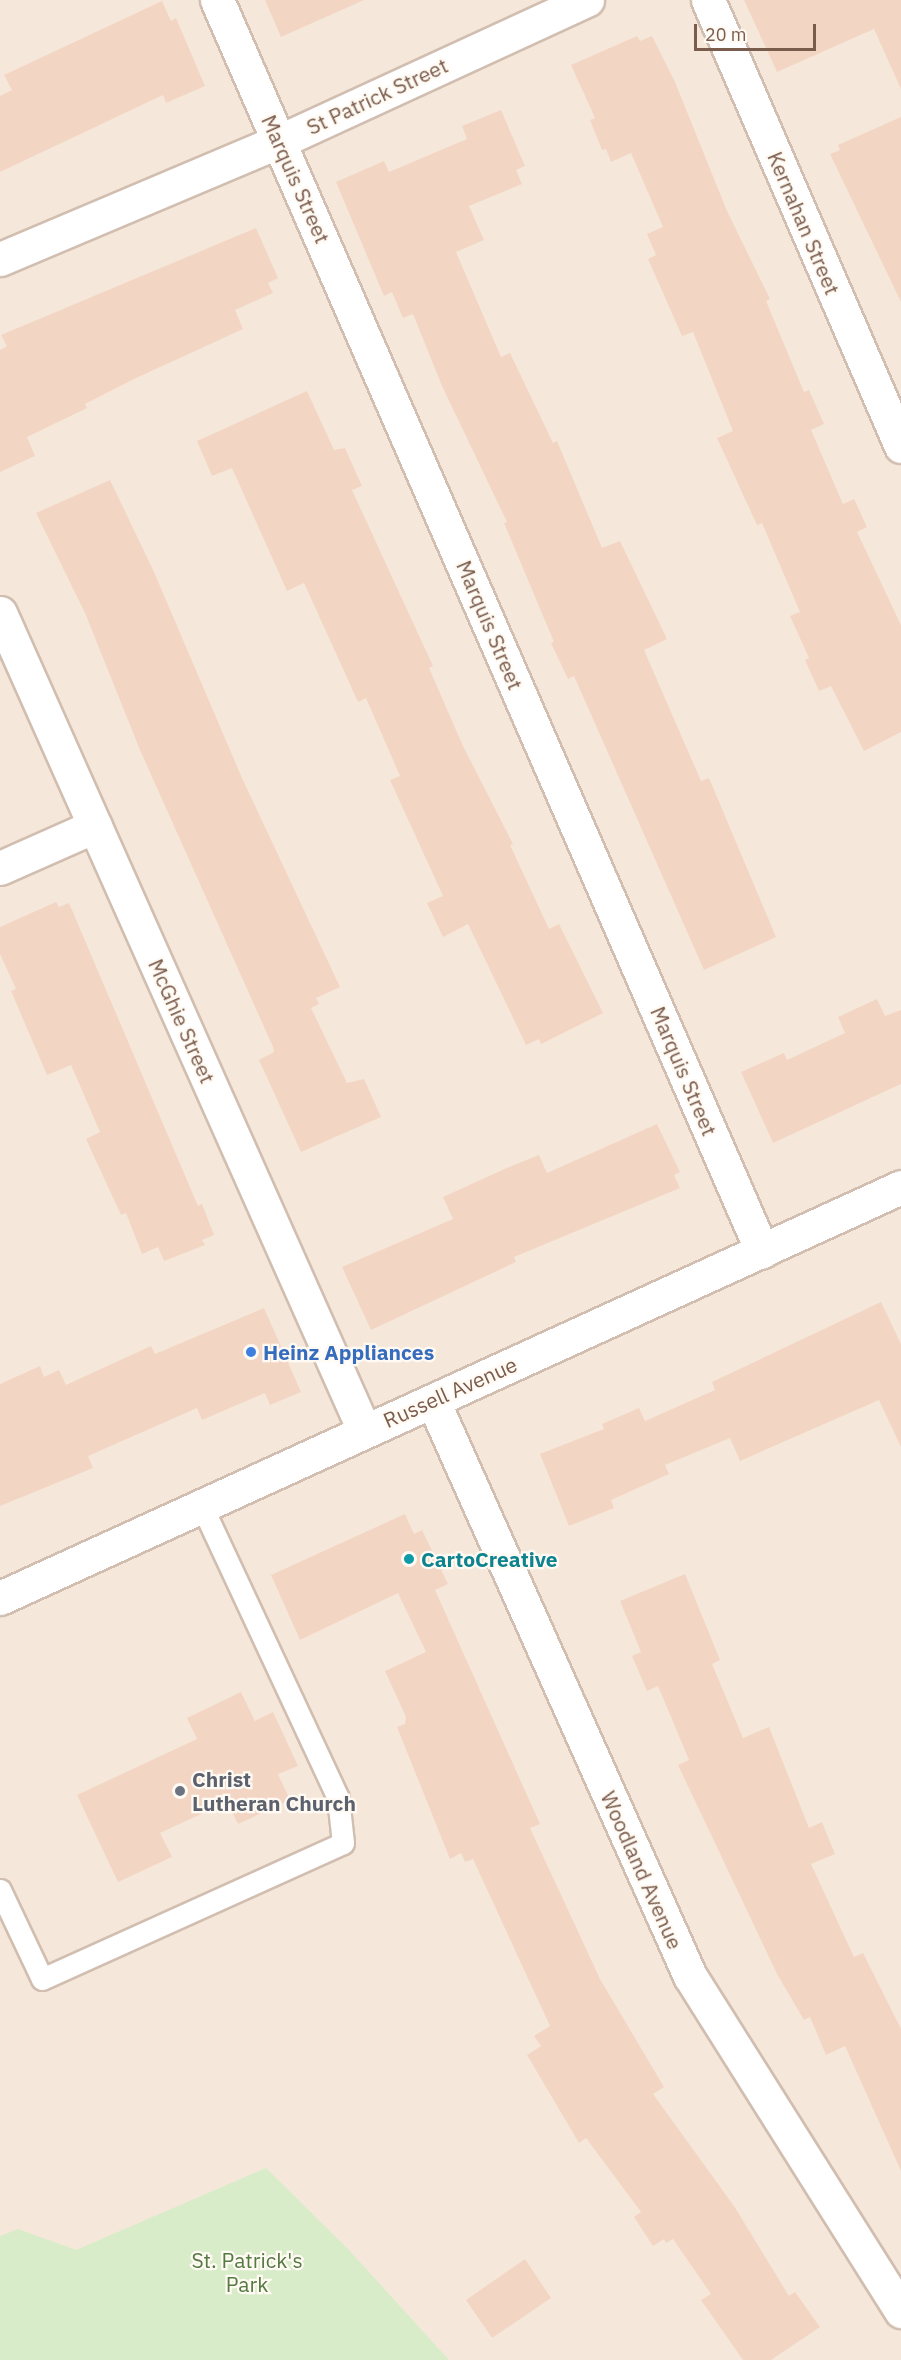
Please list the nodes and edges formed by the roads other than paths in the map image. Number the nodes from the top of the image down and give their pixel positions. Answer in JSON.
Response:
{"nodes":[{"id":1,"x":217,"y":0,"type":"edge"},
{"id":2,"x":587,"y":0,"type":"edge"},
{"id":3,"x":708,"y":0,"type":"edge"},
{"id":4,"x":280,"y":141,"type":"junction"},
{"id":5,"x":0,"y":260,"type":"edge"},
{"id":6,"x":901,"y":446,"type":"edge"},
{"id":7,"x":0,"y":613,"type":"edge"},
{"id":8,"x":95,"y":826,"type":"junction"},
{"id":9,"x":0,"y":868,"type":"edge"},
{"id":10,"x":901,"y":1187,"type":"edge"},
{"id":11,"x":762,"y":1251,"type":"junction"},
{"id":12,"x":433,"y":1401,"type":"junction"},
{"id":13,"x":364,"y":1430,"type":"junction"},
{"id":14,"x":201,"y":1504,"type":"junction"},
{"id":15,"x":0,"y":1598,"type":"edge"},
{"id":16,"x":0,"y":1890,"type":"edge"},
{"id":17,"x":901,"y":2311,"type":"edge"}],
"edges":[{"from":1,"to":4,"type":"street","name":"Marquis Street"},
{"from":2,"to":4,"type":"street","name":"St Patrick Street"},
{"from":3,"to":6,"type":"street","name":"Kernahan Street"},
{"from":4,"to":5,"type":"street","name":"St Patrick Street"},
{"from":4,"to":11,"type":"street","name":"Marquis Street"},
{"from":7,"to":8,"type":"street","name":"McGhie Street"},
{"from":8,"to":9,"type":"street"},
{"from":8,"to":13,"type":"street","name":"McGhie Street"},
{"from":10,"to":11,"type":"street","name":"Russell Avenue"},
{"from":11,"to":12,"type":"street","name":"Russell Avenue"},
{"from":12,"to":13,"type":"street","name":"Russell Avenue"},
{"from":12,"to":17,"type":"street","name":"Woodland Avenue"},
{"from":13,"to":14,"type":"street","name":"Russell Avenue"},
{"from":14,"to":15,"type":"street","name":"Russell Avenue"},
{"from":14,"to":16,"type":"lane"}]}
